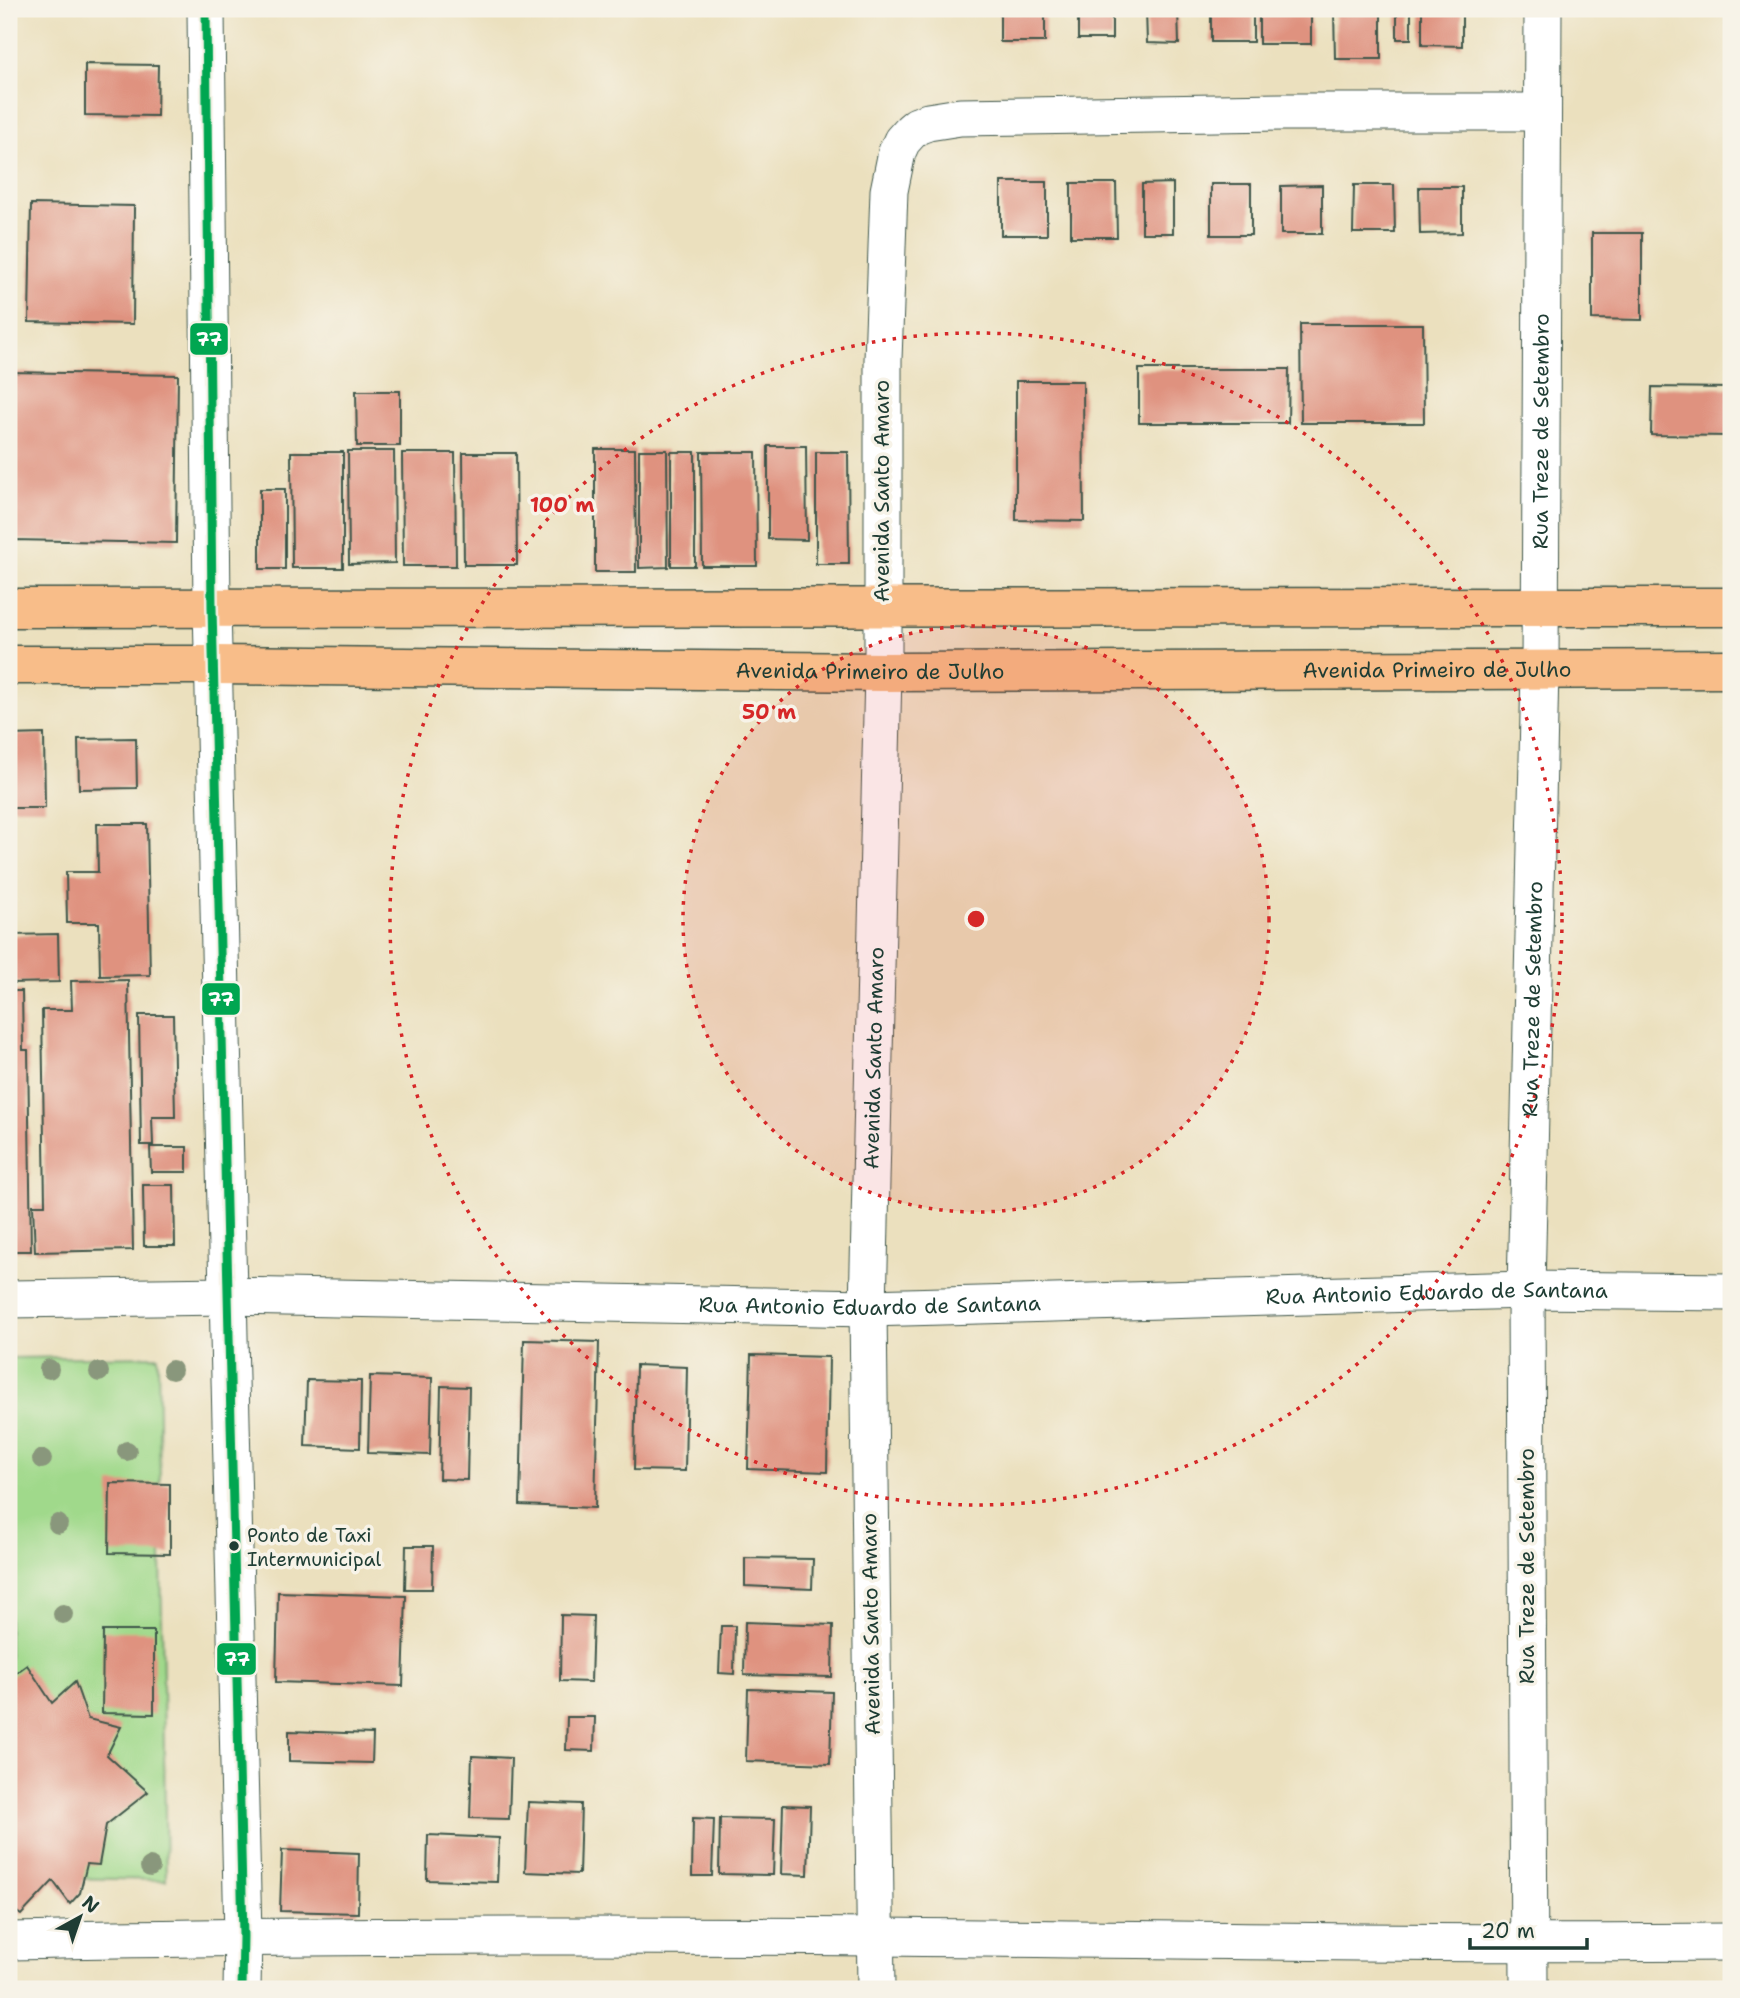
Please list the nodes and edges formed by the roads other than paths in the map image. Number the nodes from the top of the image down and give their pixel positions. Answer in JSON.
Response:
{"nodes":[{"id":1,"x":206,"y":9,"type":"edge"},
{"id":2,"x":1543,"y":9,"type":"edge"},
{"id":3,"x":1541,"y":112,"type":"junction"},
{"id":4,"x":1539,"y":606,"type":"junction"},
{"id":5,"x":212,"y":607,"type":"junction"},
{"id":6,"x":1731,"y":607,"type":"edge"},
{"id":7,"x":9,"y":608,"type":"edge"},
{"id":8,"x":882,"y":608,"type":"junction"},
{"id":9,"x":9,"y":665,"type":"edge"},
{"id":10,"x":214,"y":665,"type":"junction"},
{"id":11,"x":1731,"y":669,"type":"edge"},
{"id":12,"x":1540,"y":670,"type":"junction"},
{"id":13,"x":883,"y":672,"type":"junction"},
{"id":14,"x":1526,"y":1290,"type":"junction"},
{"id":15,"x":1731,"y":1292,"type":"edge"},
{"id":16,"x":227,"y":1296,"type":"junction"},
{"id":17,"x":9,"y":1298,"type":"edge"},
{"id":18,"x":868,"y":1308,"type":"junction"},
{"id":19,"x":243,"y":1936,"type":"junction"},
{"id":20,"x":875,"y":1937,"type":"junction"},
{"id":21,"x":9,"y":1941,"type":"edge"},
{"id":22,"x":1731,"y":1942,"type":"edge"},
{"id":23,"x":1528,"y":1944,"type":"junction"},
{"id":24,"x":242,"y":1989,"type":"edge"},
{"id":25,"x":876,"y":1989,"type":"edge"},
{"id":26,"x":1529,"y":1989,"type":"edge"}],
"edges":[{"from":1,"to":5,"type":"street"},
{"from":2,"to":3,"type":"street","name":"Rua Treze de Setembro"},
{"from":3,"to":4,"type":"street","name":"Rua Treze de Setembro"},
{"from":3,"to":8,"type":"street","name":"Avenida Santo Amaro"},
{"from":4,"to":6,"type":"main road"},
{"from":4,"to":8,"type":"main road"},
{"from":4,"to":12,"type":"street","name":"Rua Treze de Setembro"},
{"from":5,"to":7,"type":"main road"},
{"from":5,"to":8,"type":"main road"},
{"from":5,"to":10,"type":"street"},
{"from":8,"to":13,"type":"street","name":"Avenida Santo Amaro"},
{"from":9,"to":10,"type":"main road","name":"Avenida Primeiro de Julho"},
{"from":10,"to":13,"type":"main road","name":"Avenida Primeiro de Julho"},
{"from":10,"to":16,"type":"street"},
{"from":11,"to":12,"type":"main road","name":"Avenida Primeiro de Julho"},
{"from":12,"to":13,"type":"main road","name":"Avenida Primeiro de Julho"},
{"from":12,"to":14,"type":"street","name":"Rua Treze de Setembro"},
{"from":13,"to":18,"type":"street","name":"Avenida Santo Amaro"},
{"from":14,"to":15,"type":"street","name":"Rua Antonio Eduardo de Santana"},
{"from":14,"to":18,"type":"street","name":"Rua Antonio Eduardo de Santana"},
{"from":14,"to":23,"type":"street","name":"Rua Treze de Setembro"},
{"from":16,"to":17,"type":"street","name":"Rua Antonio Eduardo de Santana"},
{"from":16,"to":18,"type":"street","name":"Rua Antonio Eduardo de Santana"},
{"from":16,"to":19,"type":"street"},
{"from":18,"to":20,"type":"street","name":"Avenida Santo Amaro"},
{"from":19,"to":20,"type":"street"},
{"from":19,"to":21,"type":"street"},
{"from":19,"to":24,"type":"street"},
{"from":20,"to":23,"type":"street"},
{"from":20,"to":25,"type":"street","name":"Avenida Santo Amaro"},
{"from":22,"to":23,"type":"street"},
{"from":23,"to":26,"type":"street","name":"Rua Treze de Setembro"}]}
